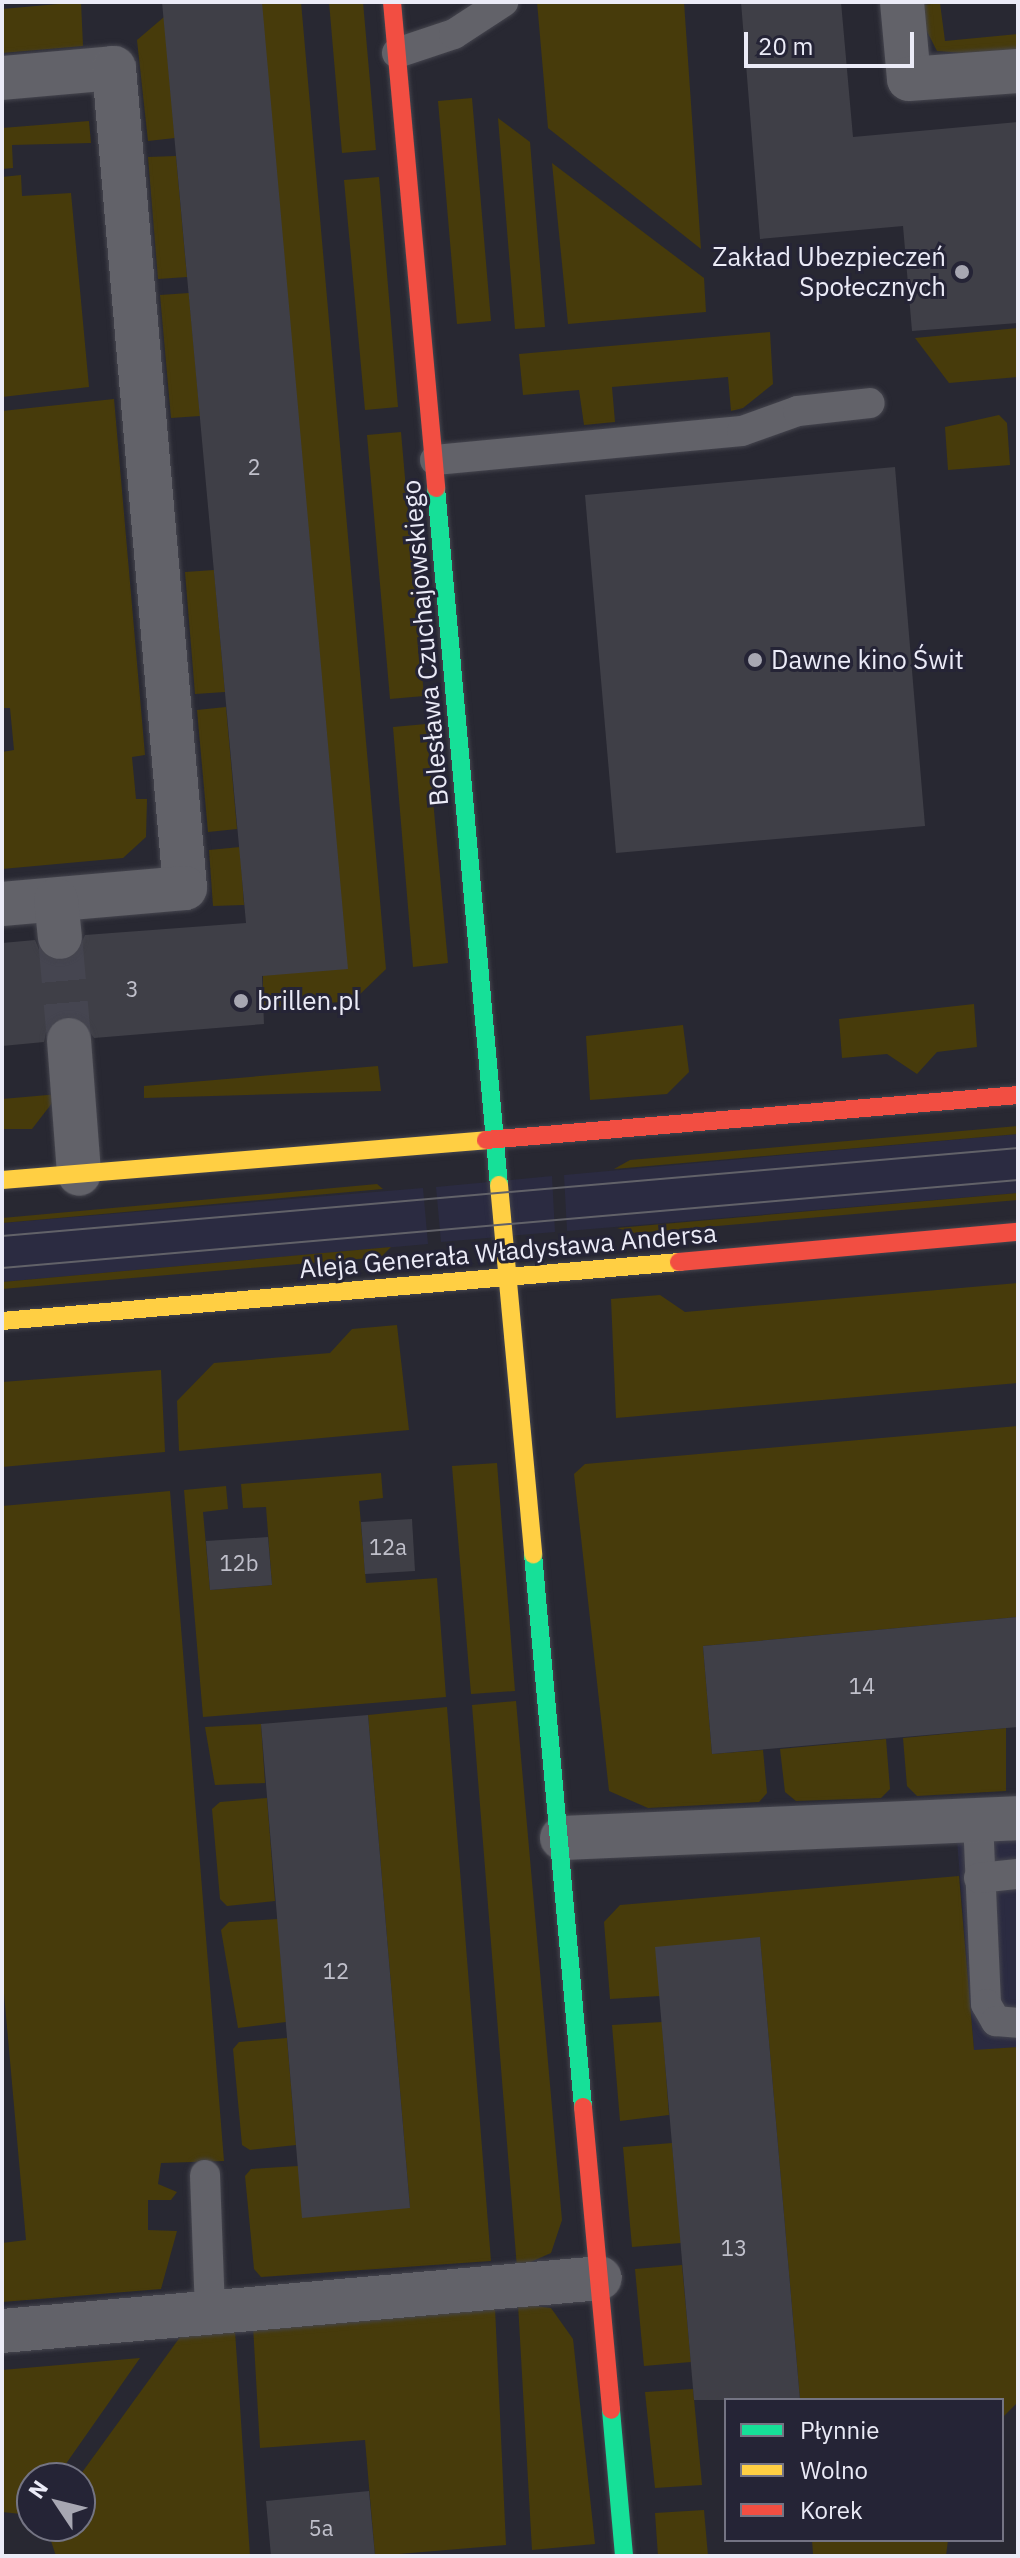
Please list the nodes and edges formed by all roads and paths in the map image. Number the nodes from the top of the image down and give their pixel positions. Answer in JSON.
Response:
{"nodes":[{"id":1,"x":392,"y":2,"type":"edge"},
{"id":2,"x":503,"y":2,"type":"edge"},
{"id":3,"x":902,"y":2,"type":"edge"},
{"id":4,"x":397,"y":53,"type":"junction"},
{"id":5,"x":1018,"y":71,"type":"edge"},
{"id":6,"x":2,"y":78,"type":"edge"},
{"id":7,"x":870,"y":403,"type":"dead end"},
{"id":8,"x":435,"y":460,"type":"junction"},
{"id":9,"x":2,"y":904,"type":"edge"},
{"id":10,"x":69,"y":1040,"type":"tunnel mouth"},
{"id":11,"x":1018,"y":1095,"type":"edge"},
{"id":12,"x":495,"y":1139,"type":"junction"},
{"id":13,"x":79,"y":1174,"type":"junction"},
{"id":14,"x":2,"y":1180,"type":"edge"},
{"id":15,"x":1018,"y":1232,"type":"edge"},
{"id":16,"x":508,"y":1279,"type":"junction"},
{"id":17,"x":2,"y":1321,"type":"edge"},
{"id":18,"x":998,"y":1819,"type":"edge"},
{"id":19,"x":562,"y":1838,"type":"junction"},
{"id":20,"x":1018,"y":1874,"type":"edge"},
{"id":21,"x":979,"y":1878,"type":"junction"},
{"id":22,"x":1018,"y":2023,"type":"edge"},
{"id":23,"x":205,"y":2175,"type":"dead end"},
{"id":24,"x":600,"y":2278,"type":"junction"},
{"id":25,"x":210,"y":2313,"type":"junction"},
{"id":26,"x":2,"y":2331,"type":"edge"},
{"id":27,"x":624,"y":2556,"type":"edge"}],
"edges":[{"from":1,"to":4,"type":"street","name":"Bolesława Czuchajowskiego"},
{"from":2,"to":4,"type":"lane"},
{"from":3,"to":5,"type":"street"},
{"from":4,"to":8,"type":"street","name":"Bolesława Czuchajowskiego"},
{"from":6,"to":9,"type":"street"},
{"from":7,"to":8,"type":"lane"},
{"from":8,"to":12,"type":"street","name":"Bolesława Czuchajowskiego"},
{"from":10,"to":13,"type":"street"},
{"from":11,"to":12,"type":"street"},
{"from":12,"to":13,"type":"street"},
{"from":12,"to":16,"type":"street","name":"Bolesława Czuchajowskiego"},
{"from":13,"to":14,"type":"street"},
{"from":15,"to":16,"type":"street","name":"Aleja Generała Władysława Andersa"},
{"from":16,"to":17,"type":"street","name":"Aleja Generała Władysława Andersa"},
{"from":16,"to":19,"type":"street","name":"Bolesława Czuchajowskiego"},
{"from":18,"to":19,"type":"street"},
{"from":18,"to":21,"type":"lane"},
{"from":19,"to":24,"type":"street","name":"Bolesława Czuchajowskiego"},
{"from":20,"to":21,"type":"lane"},
{"from":21,"to":22,"type":"lane"},
{"from":23,"to":25,"type":"lane"},
{"from":24,"to":25,"type":"street"},
{"from":24,"to":27,"type":"street","name":"Bolesława Czuchajowskiego"},
{"from":25,"to":26,"type":"street"}]}
